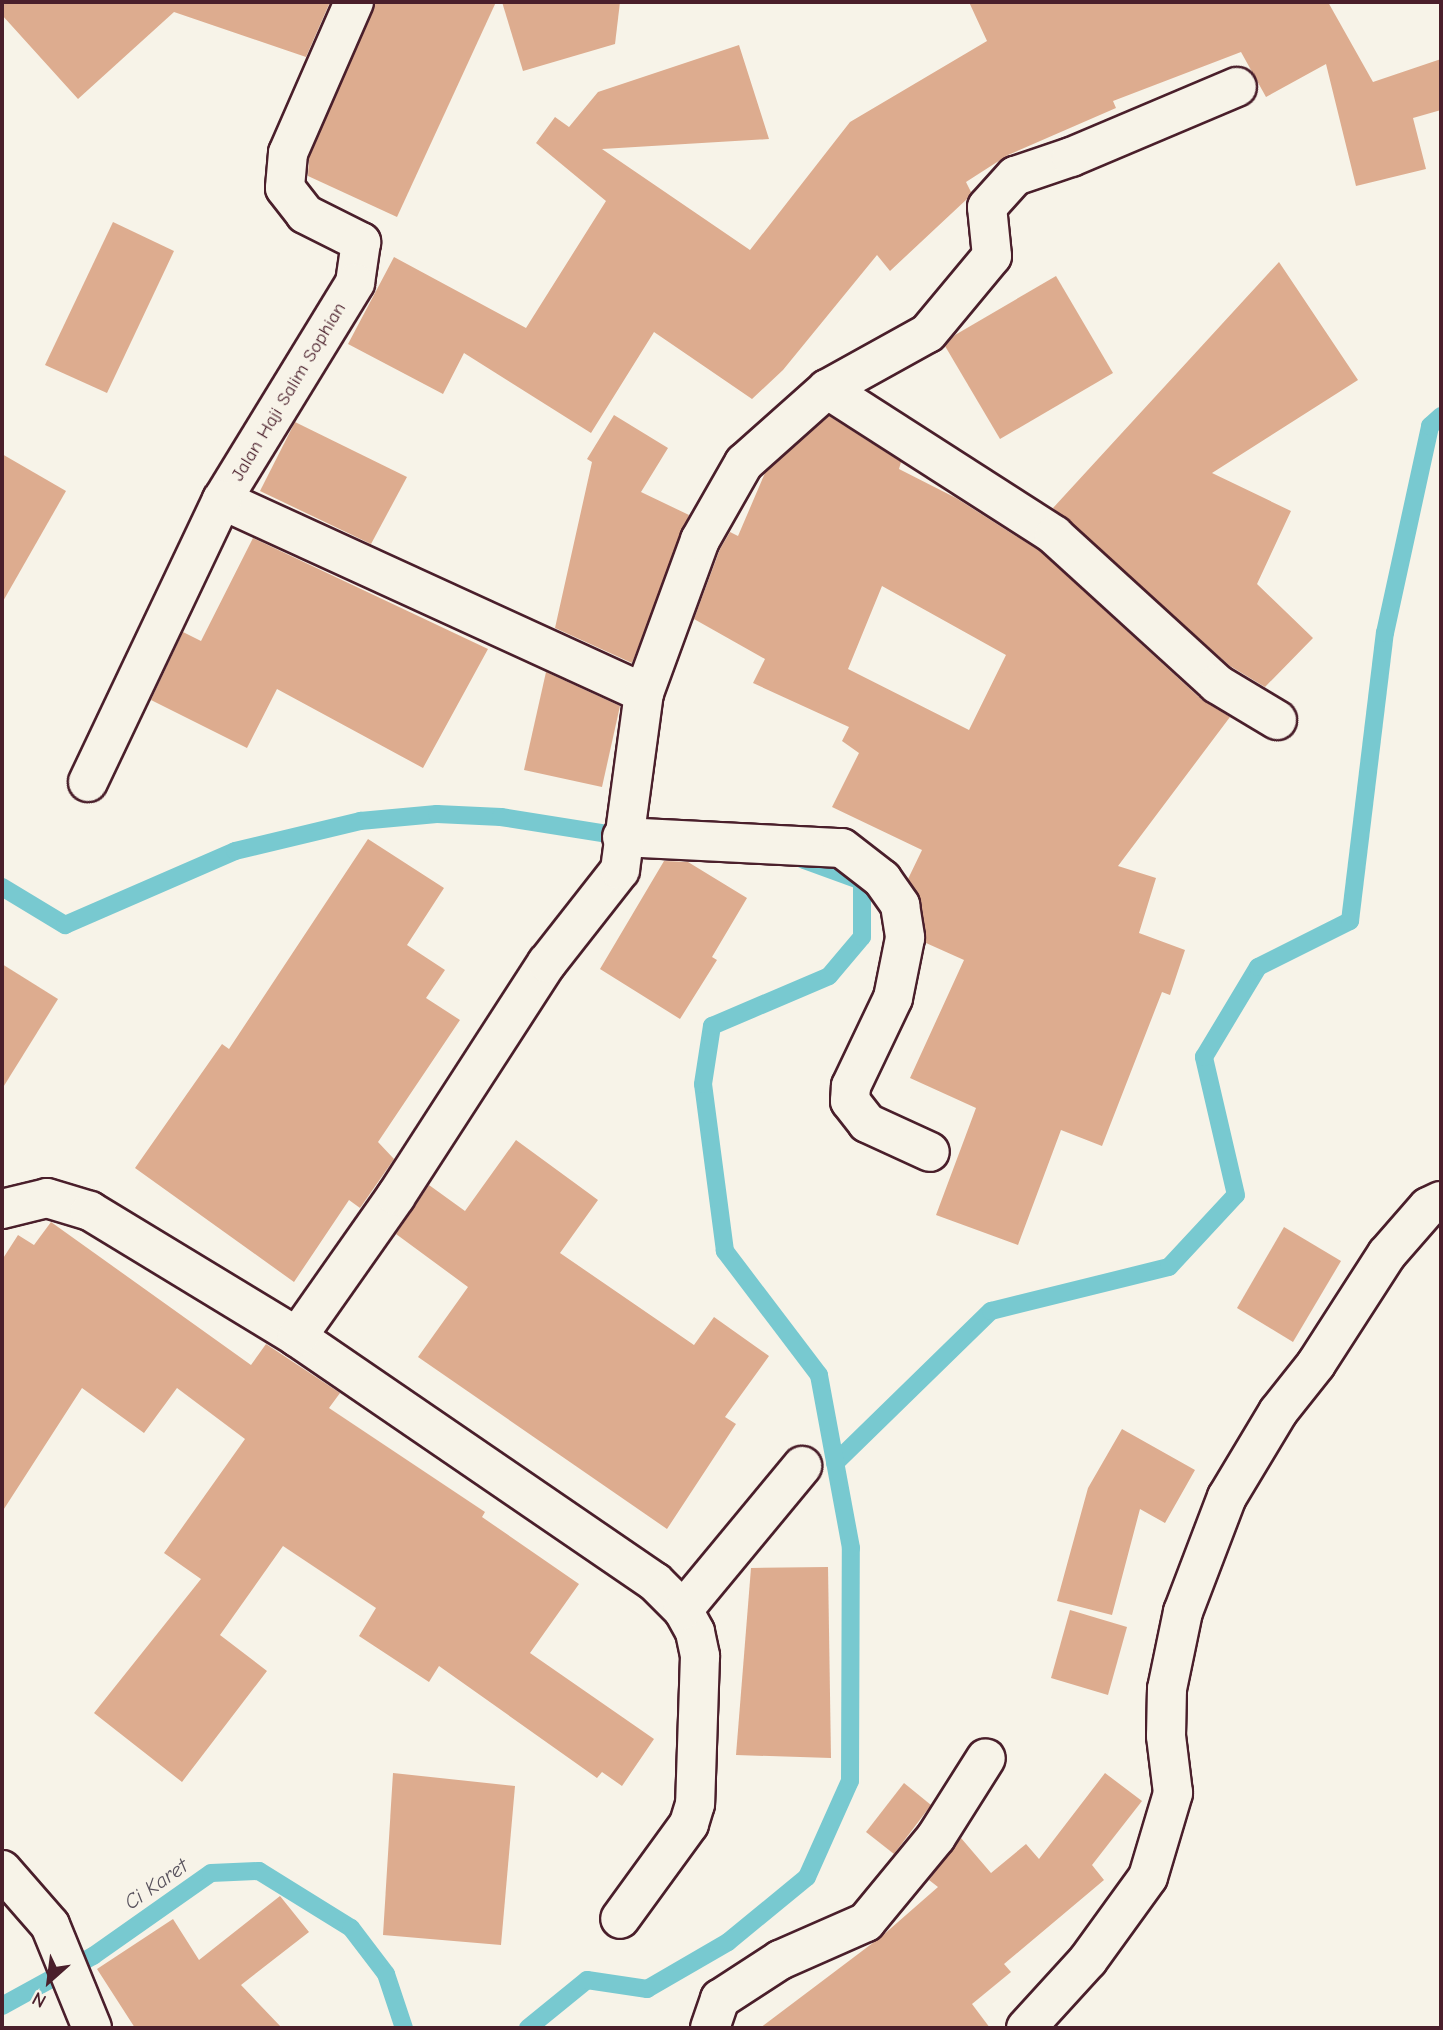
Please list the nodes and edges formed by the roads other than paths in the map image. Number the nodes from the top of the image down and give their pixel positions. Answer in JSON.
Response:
{"nodes":[{"id":1,"x":354,"y":2,"type":"edge"},
{"id":2,"x":1237,"y":87,"type":"dead end"},
{"id":3,"x":827,"y":389,"type":"junction"},
{"id":4,"x":222,"y":500,"type":"junction"},
{"id":5,"x":644,"y":694,"type":"junction"},
{"id":6,"x":1277,"y":720,"type":"dead end"},
{"id":7,"x":88,"y":782,"type":"dead end"},
{"id":8,"x":621,"y":853,"type":"junction"},
{"id":9,"x":930,"y":1152,"type":"dead end"},
{"id":10,"x":1441,"y":1201,"type":"edge"},
{"id":11,"x":2,"y":1209,"type":"edge"},
{"id":12,"x":297,"y":1337,"type":"junction"},
{"id":13,"x":802,"y":1466,"type":"dead end"},
{"id":14,"x":683,"y":1610,"type":"junction"},
{"id":15,"x":986,"y":1758,"type":"dead end"},
{"id":16,"x":2,"y":1870,"type":"edge"},
{"id":17,"x":620,"y":1919,"type":"dead end"},
{"id":18,"x":91,"y":2024,"type":"edge"},
{"id":19,"x":710,"y":2028,"type":"edge"},
{"id":20,"x":1026,"y":2028,"type":"edge"}],
"edges":[{"from":1,"to":4,"type":"street","name":"Jalan Haji Salim Sophian"},
{"from":2,"to":3,"type":"street"},
{"from":3,"to":5,"type":"street"},
{"from":3,"to":6,"type":"street"},
{"from":4,"to":5,"type":"street","name":"Jalan Haji Salim Sophian"},
{"from":4,"to":7,"type":"street"},
{"from":5,"to":8,"type":"street"},
{"from":8,"to":9,"type":"street"},
{"from":8,"to":12,"type":"street"},
{"from":10,"to":20,"type":"street"},
{"from":11,"to":12,"type":"street"},
{"from":12,"to":14,"type":"street"},
{"from":13,"to":14,"type":"street"},
{"from":14,"to":17,"type":"street"},
{"from":15,"to":19,"type":"street"},
{"from":16,"to":18,"type":"street"}]}
